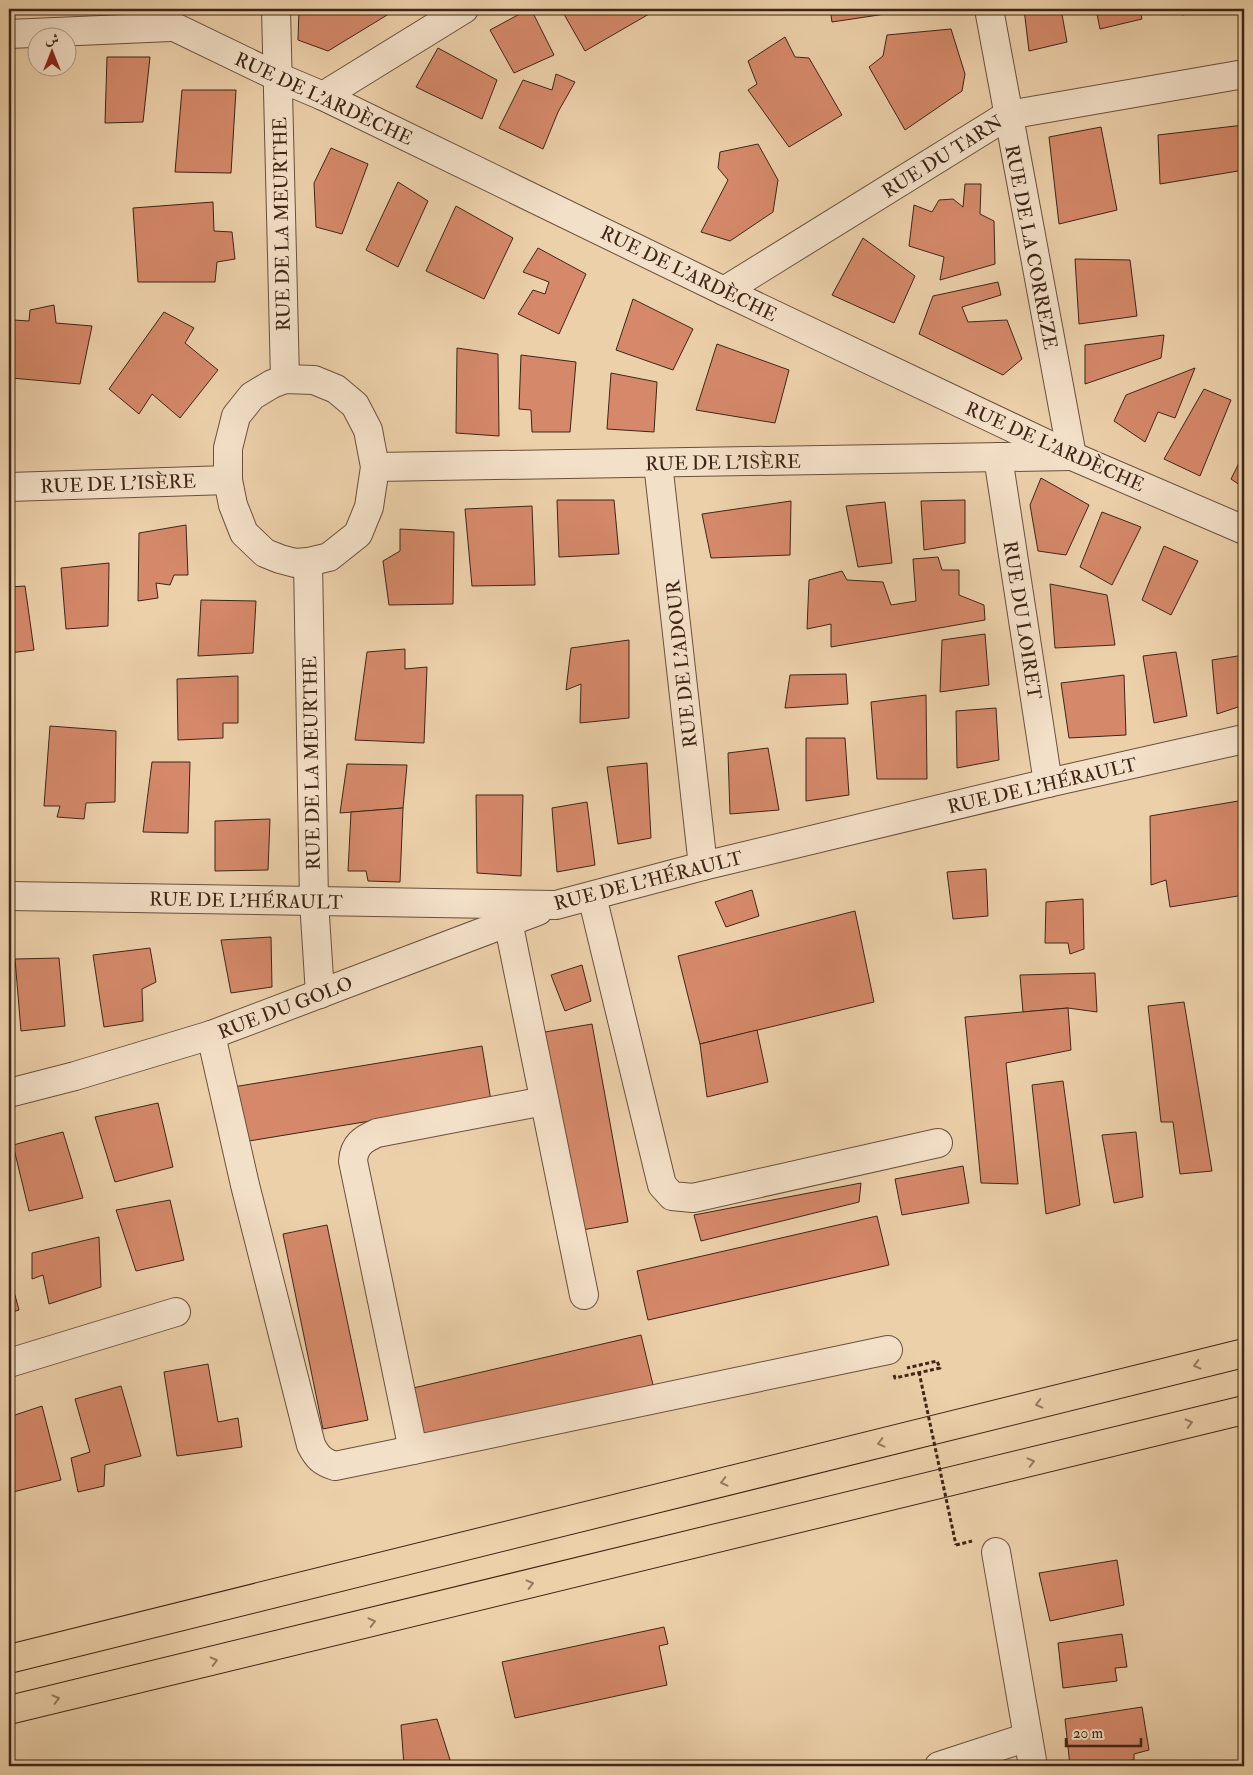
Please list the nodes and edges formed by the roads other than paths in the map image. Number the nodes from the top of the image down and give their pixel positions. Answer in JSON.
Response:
{"nodes":[{"id":1,"x":137,"y":9,"type":"edge"},
{"id":2,"x":276,"y":9,"type":"edge"},
{"id":3,"x":464,"y":9,"type":"edge"},
{"id":4,"x":989,"y":9,"type":"edge"},
{"id":5,"x":175,"y":26,"type":"junction"},
{"id":6,"x":9,"y":34,"type":"edge"},
{"id":7,"x":1244,"y":74,"type":"edge"},
{"id":8,"x":278,"y":76,"type":"junction"},
{"id":9,"x":323,"y":96,"type":"junction"},
{"id":10,"x":1008,"y":115,"type":"junction"},
{"id":11,"x":724,"y":291,"type":"junction"},
{"id":12,"x":285,"y":380,"type":"junction"},
{"id":13,"x":1072,"y":456,"type":"junction"},
{"id":14,"x":998,"y":457,"type":"junction"},
{"id":15,"x":658,"y":463,"type":"junction"},
{"id":16,"x":375,"y":467,"type":"junction"},
{"id":17,"x":228,"y":480,"type":"junction"},
{"id":18,"x":9,"y":487,"type":"edge"},
{"id":19,"x":1244,"y":530,"type":"edge"},
{"id":20,"x":308,"y":562,"type":"junction"},
{"id":21,"x":1244,"y":739,"type":"edge"},
{"id":22,"x":1048,"y":783,"type":"junction"},
{"id":23,"x":703,"y":866,"type":"junction"},
{"id":24,"x":9,"y":896,"type":"edge"},
{"id":25,"x":592,"y":896,"type":"junction"},
{"id":26,"x":314,"y":901,"type":"junction"},
{"id":27,"x":556,"y":905,"type":"junction"},
{"id":28,"x":508,"y":921,"type":"junction"},
{"id":29,"x":320,"y":994,"type":"junction"},
{"id":30,"x":211,"y":1035,"type":"junction"},
{"id":31,"x":9,"y":1093,"type":"edge"},
{"id":32,"x":544,"y":1101,"type":"junction"},
{"id":33,"x":938,"y":1143,"type":"dead end"},
{"id":34,"x":584,"y":1295,"type":"dead end"},
{"id":35,"x":176,"y":1312,"type":"dead end"},
{"id":36,"x":1244,"y":1353,"type":"edge"},
{"id":37,"x":895,"y":1359,"type":"road end"},
{"id":38,"x":9,"y":1363,"type":"edge"},
{"id":39,"x":1244,"y":1410,"type":"edge"},
{"id":40,"x":413,"y":1450,"type":"junction"},
{"id":41,"x":996,"y":1552,"type":"dead end"},
{"id":42,"x":9,"y":1660,"type":"edge"},
{"id":43,"x":9,"y":1710,"type":"edge"},
{"id":44,"x":1028,"y":1737,"type":"junction"},
{"id":45,"x":939,"y":1766,"type":"edge"},
{"id":46,"x":1033,"y":1766,"type":"edge"}],
"edges":[{"from":1,"to":5,"type":"street","name":"RUE DE L'ARDÈCHE"},
{"from":2,"to":8,"type":"street","name":"RUE DE LA MEURTHE"},
{"from":3,"to":9,"type":"street"},
{"from":4,"to":10,"type":"street","name":"RUE DE LA CORREZE"},
{"from":5,"to":6,"type":"street"},
{"from":5,"to":8,"type":"street","name":"RUE DE L'ARDÈCHE"},
{"from":7,"to":10,"type":"street","name":"RUE DU TARN"},
{"from":8,"to":9,"type":"street","name":"RUE DE L'ARDÈCHE"},
{"from":8,"to":12,"type":"street","name":"RUE DE LA MEURTHE"},
{"from":9,"to":11,"type":"street","name":"RUE DE L'ARDÈCHE"},
{"from":10,"to":11,"type":"street","name":"RUE DU TARN"},
{"from":10,"to":13,"type":"street","name":"RUE DE LA CORREZE"},
{"from":11,"to":13,"type":"street","name":"RUE DE L'ARDÈCHE"},
{"from":12,"to":16,"type":"street"},
{"from":12,"to":17,"type":"street"},
{"from":13,"to":14,"type":"street","name":"RUE DE L'ISÈRE"},
{"from":13,"to":19,"type":"street","name":"RUE DE L'ARDÈCHE"},
{"from":14,"to":15,"type":"street","name":"RUE DE L'ISÈRE"},
{"from":14,"to":22,"type":"street","name":"RUE DU LOIRET"},
{"from":15,"to":16,"type":"street","name":"RUE DE L'ISÈRE"},
{"from":15,"to":23,"type":"street","name":"RUE DE L'ADOUR"},
{"from":16,"to":20,"type":"street"},
{"from":17,"to":18,"type":"street","name":"RUE DE L'ISÈRE"},
{"from":17,"to":20,"type":"street"},
{"from":20,"to":26,"type":"street","name":"RUE DE LA MEURTHE"},
{"from":21,"to":22,"type":"street","name":"RUE DE L'HÉRAULT"},
{"from":22,"to":23,"type":"street","name":"RUE DE L'HÉRAULT"},
{"from":23,"to":25,"type":"street","name":"RUE DE L'HÉRAULT"},
{"from":24,"to":26,"type":"street","name":"RUE DE L'HÉRAULT"},
{"from":25,"to":27,"type":"street","name":"RUE DE L'HÉRAULT"},
{"from":25,"to":33,"type":"street"},
{"from":26,"to":27,"type":"street","name":"RUE DE L'HÉRAULT"},
{"from":26,"to":29,"type":"street","name":"RUE DE LA MEURTHE"},
{"from":27,"to":28,"type":"street","name":"RUE DU GOLO"},
{"from":28,"to":29,"type":"street","name":"RUE DU GOLO"},
{"from":28,"to":32,"type":"street"},
{"from":29,"to":30,"type":"street","name":"RUE DU GOLO"},
{"from":30,"to":31,"type":"street","name":"RUE DU GOLO"},
{"from":30,"to":40,"type":"street"},
{"from":32,"to":34,"type":"street"},
{"from":32,"to":40,"type":"street"},
{"from":35,"to":38,"type":"street"},
{"from":36,"to":42,"type":"highway","one_way":true},
{"from":37,"to":40,"type":"street"},
{"from":43,"to":39,"type":"highway","one_way":true},
{"from":41,"to":44,"type":"street"},
{"from":44,"to":45,"type":"street"},
{"from":44,"to":46,"type":"street"}]}
